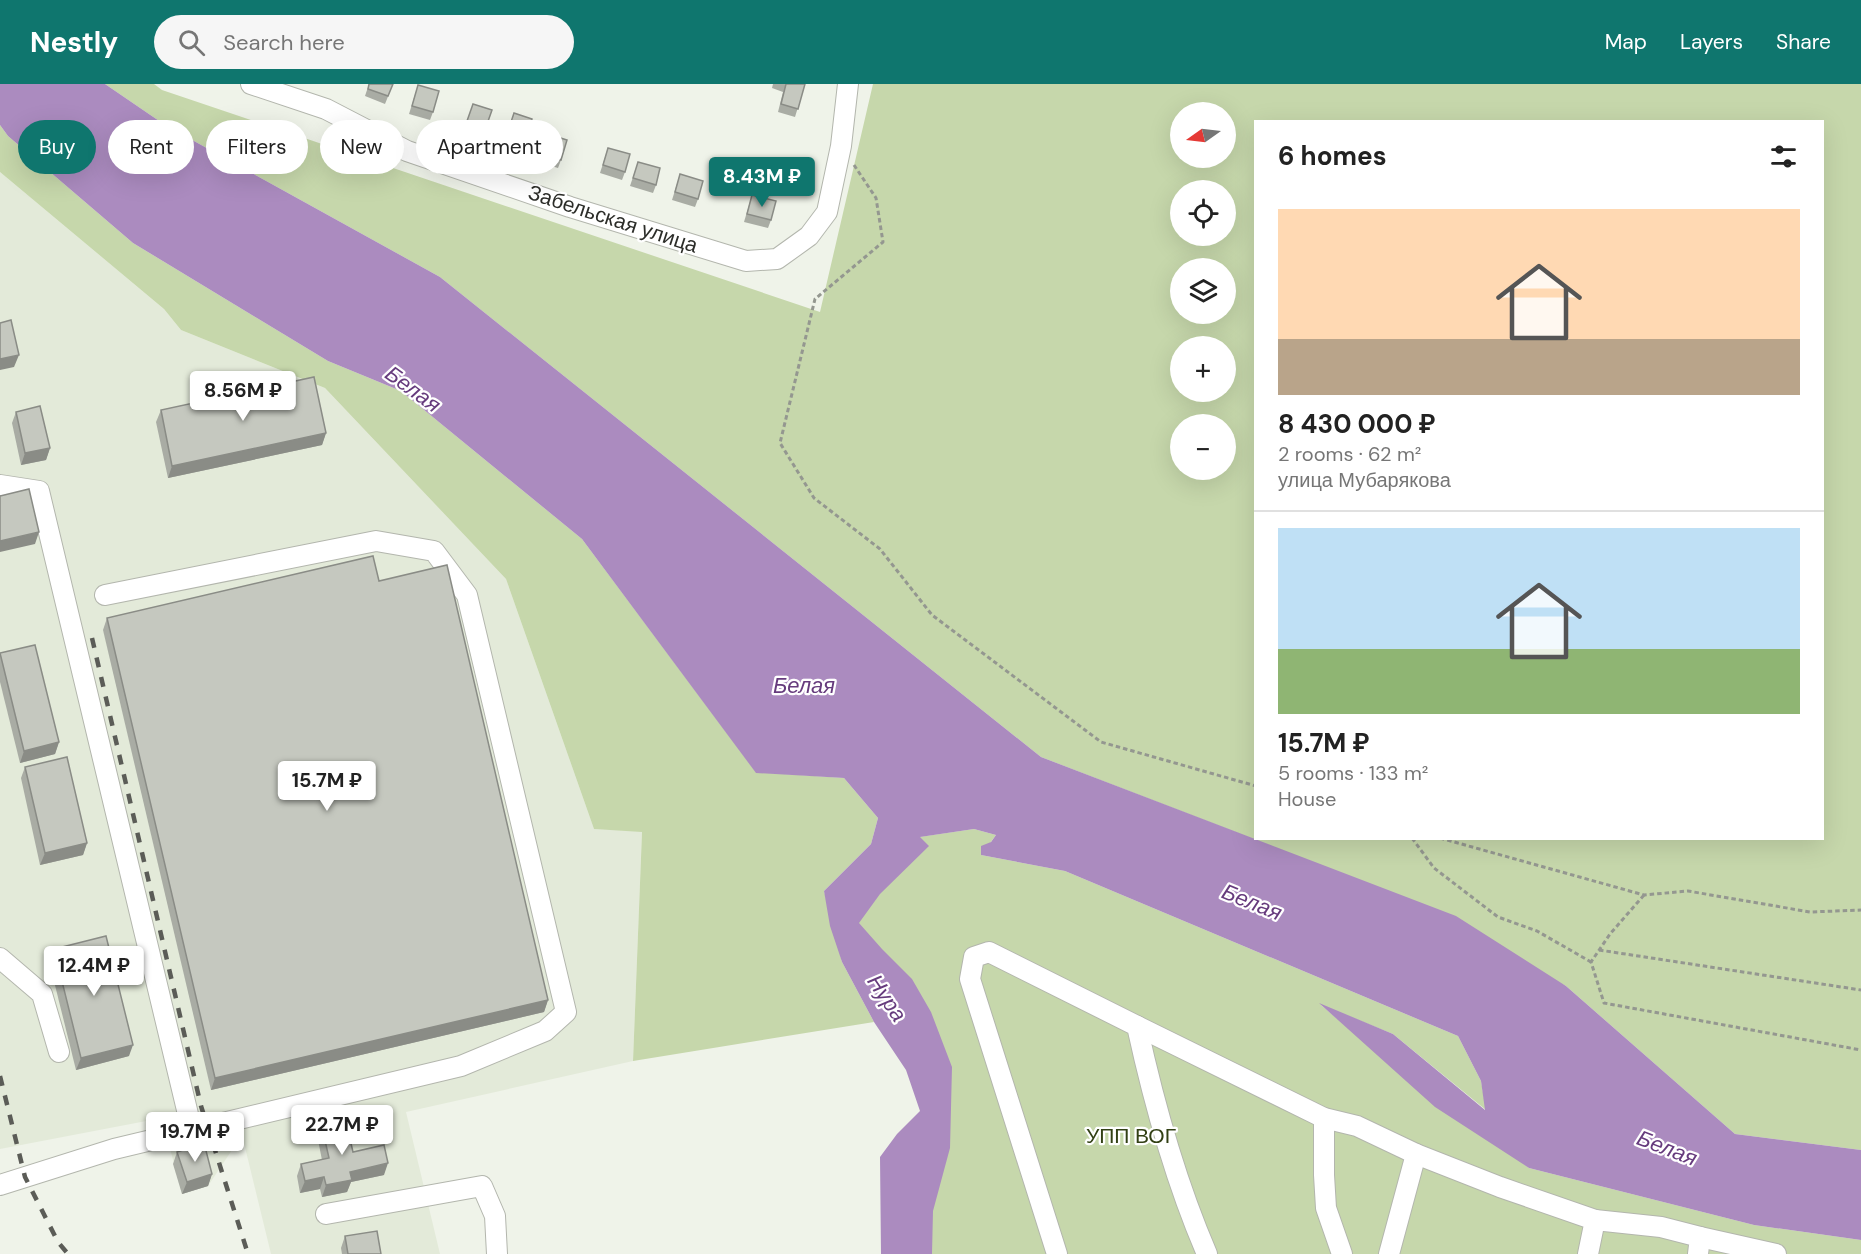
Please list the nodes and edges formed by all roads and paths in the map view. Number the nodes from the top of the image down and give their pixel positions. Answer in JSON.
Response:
{"nodes":[{"id":1,"x":251,"y":84,"type":"edge"},
{"id":2,"x":848,"y":84,"type":"edge"},
{"id":3,"x":841,"y":146,"type":"junction"},
{"id":4,"x":0,"y":485,"type":"edge"},
{"id":5,"x":105,"y":595,"type":"dead end"},
{"id":6,"x":1254,"y":785,"type":"edge"},
{"id":7,"x":1413,"y":840,"type":"edge"},
{"id":8,"x":1447,"y":840,"type":"edge"},
{"id":9,"x":1644,"y":895,"type":"junction"},
{"id":10,"x":1861,"y":910,"type":"edge"},
{"id":11,"x":1599,"y":950,"type":"junction"},
{"id":12,"x":0,"y":958,"type":"edge"},
{"id":13,"x":1592,"y":962,"type":"junction"},
{"id":14,"x":1861,"y":990,"type":"edge"},
{"id":15,"x":1137,"y":1026,"type":"junction"},
{"id":16,"x":1861,"y":1050,"type":"edge"},
{"id":17,"x":58,"y":1052,"type":"dead end"},
{"id":18,"x":1324,"y":1118,"type":"junction"},
{"id":19,"x":192,"y":1131,"type":"junction"},
{"id":20,"x":1416,"y":1154,"type":"junction"},
{"id":21,"x":0,"y":1185,"type":"edge"},
{"id":22,"x":326,"y":1214,"type":"dead end"},
{"id":23,"x":1595,"y":1220,"type":"junction"},
{"id":24,"x":1699,"y":1246,"type":"edge"},
{"id":25,"x":497,"y":1254,"type":"edge"},
{"id":26,"x":1057,"y":1254,"type":"edge"},
{"id":27,"x":1207,"y":1254,"type":"edge"},
{"id":28,"x":1342,"y":1254,"type":"edge"},
{"id":29,"x":1389,"y":1254,"type":"edge"},
{"id":30,"x":1588,"y":1254,"type":"edge"},
{"id":31,"x":1776,"y":1254,"type":"edge"}],
"edges":[{"from":1,"to":3,"type":"street","name":"Забельская улица"},
{"from":2,"to":3,"type":"street"},
{"from":3,"to":6,"type":"path"},
{"from":4,"to":19,"type":"street"},
{"from":5,"to":19,"type":"street"},
{"from":7,"to":13,"type":"path"},
{"from":8,"to":9,"type":"path"},
{"from":9,"to":10,"type":"path"},
{"from":9,"to":11,"type":"path"},
{"from":11,"to":13,"type":"path"},
{"from":11,"to":14,"type":"path"},
{"from":12,"to":17,"type":"street"},
{"from":13,"to":16,"type":"path"},
{"from":15,"to":18,"type":"street"},
{"from":15,"to":26,"type":"street"},
{"from":15,"to":27,"type":"street"},
{"from":18,"to":20,"type":"street"},
{"from":18,"to":28,"type":"street"},
{"from":19,"to":21,"type":"street"},
{"from":20,"to":23,"type":"street"},
{"from":20,"to":29,"type":"street"},
{"from":22,"to":25,"type":"street"},
{"from":23,"to":24,"type":"street"},
{"from":23,"to":30,"type":"street"},
{"from":24,"to":31,"type":"street"}]}
